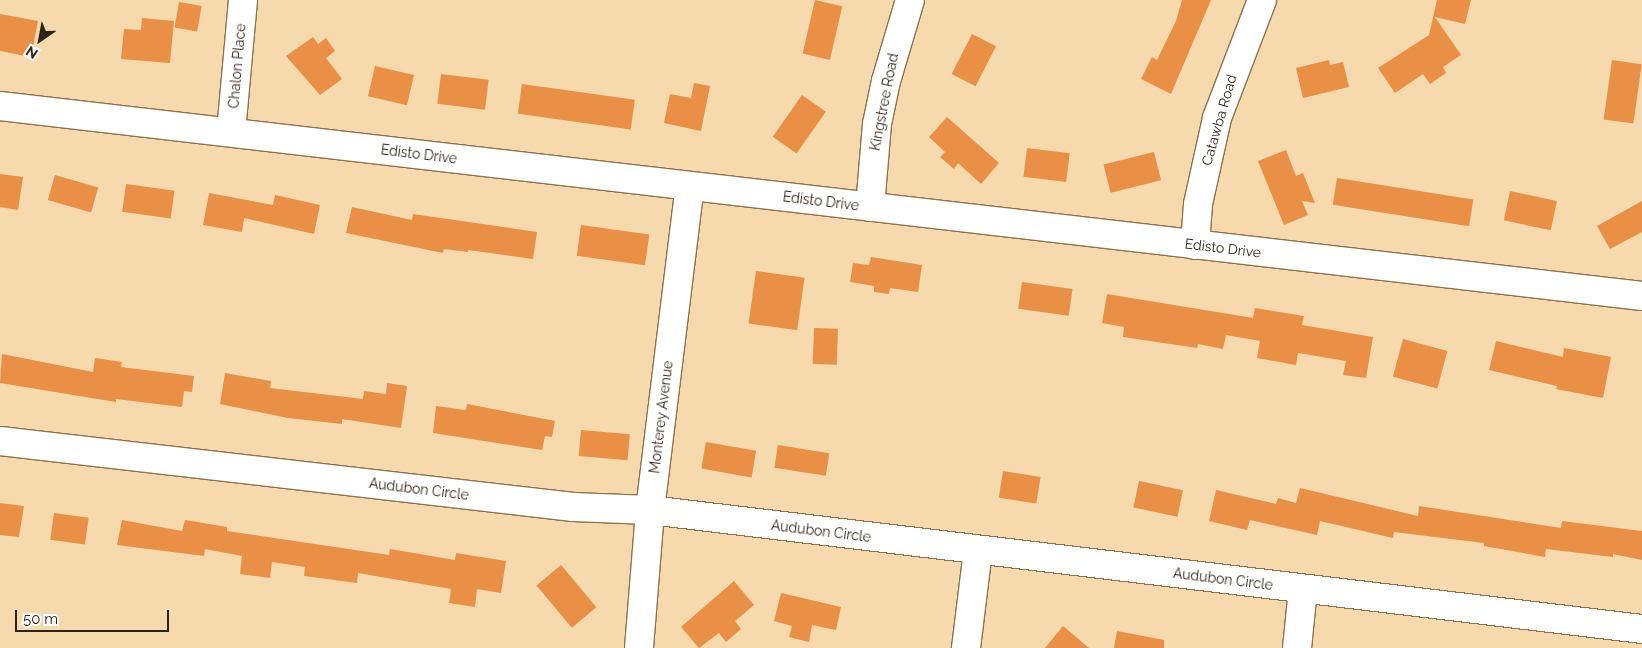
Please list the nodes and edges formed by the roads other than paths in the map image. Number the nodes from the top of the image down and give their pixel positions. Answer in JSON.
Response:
{"nodes":[{"id":1,"x":243,"y":0,"type":"edge"},
{"id":2,"x":910,"y":0,"type":"edge"},
{"id":3,"x":1262,"y":0,"type":"edge"},
{"id":4,"x":0,"y":106,"type":"edge"},
{"id":5,"x":230,"y":132,"type":"junction"},
{"id":6,"x":690,"y":186,"type":"junction"},
{"id":7,"x":870,"y":207,"type":"junction"},
{"id":8,"x":1195,"y":244,"type":"junction"},
{"id":9,"x":1642,"y":296,"type":"edge"},
{"id":10,"x":0,"y":441,"type":"edge"},
{"id":11,"x":650,"y":510,"type":"junction"},
{"id":12,"x":978,"y":550,"type":"junction"},
{"id":13,"x":1303,"y":589,"type":"junction"},
{"id":14,"x":1642,"y":629,"type":"edge"},
{"id":15,"x":639,"y":648,"type":"edge"},
{"id":16,"x":966,"y":648,"type":"edge"},
{"id":17,"x":1297,"y":648,"type":"edge"}],
"edges":[{"from":1,"to":5,"type":"street","name":"Chalon Place"},
{"from":2,"to":7,"type":"street","name":"Kingstree Road"},
{"from":3,"to":8,"type":"street","name":"Catawba Road"},
{"from":4,"to":5,"type":"street","name":"Edisto Drive"},
{"from":5,"to":6,"type":"street","name":"Edisto Drive"},
{"from":6,"to":7,"type":"street","name":"Edisto Drive"},
{"from":6,"to":11,"type":"street","name":"Monterey Avenue"},
{"from":7,"to":8,"type":"street","name":"Edisto Drive"},
{"from":8,"to":9,"type":"street","name":"Edisto Drive"},
{"from":10,"to":11,"type":"street","name":"Audubon Circle"},
{"from":11,"to":12,"type":"street","name":"Audubon Circle"},
{"from":11,"to":15,"type":"street","name":"Monterey Avenue"},
{"from":12,"to":13,"type":"street","name":"Audubon Circle"},
{"from":12,"to":16,"type":"street"},
{"from":13,"to":14,"type":"street","name":"Audubon Circle"},
{"from":13,"to":17,"type":"street"}]}
